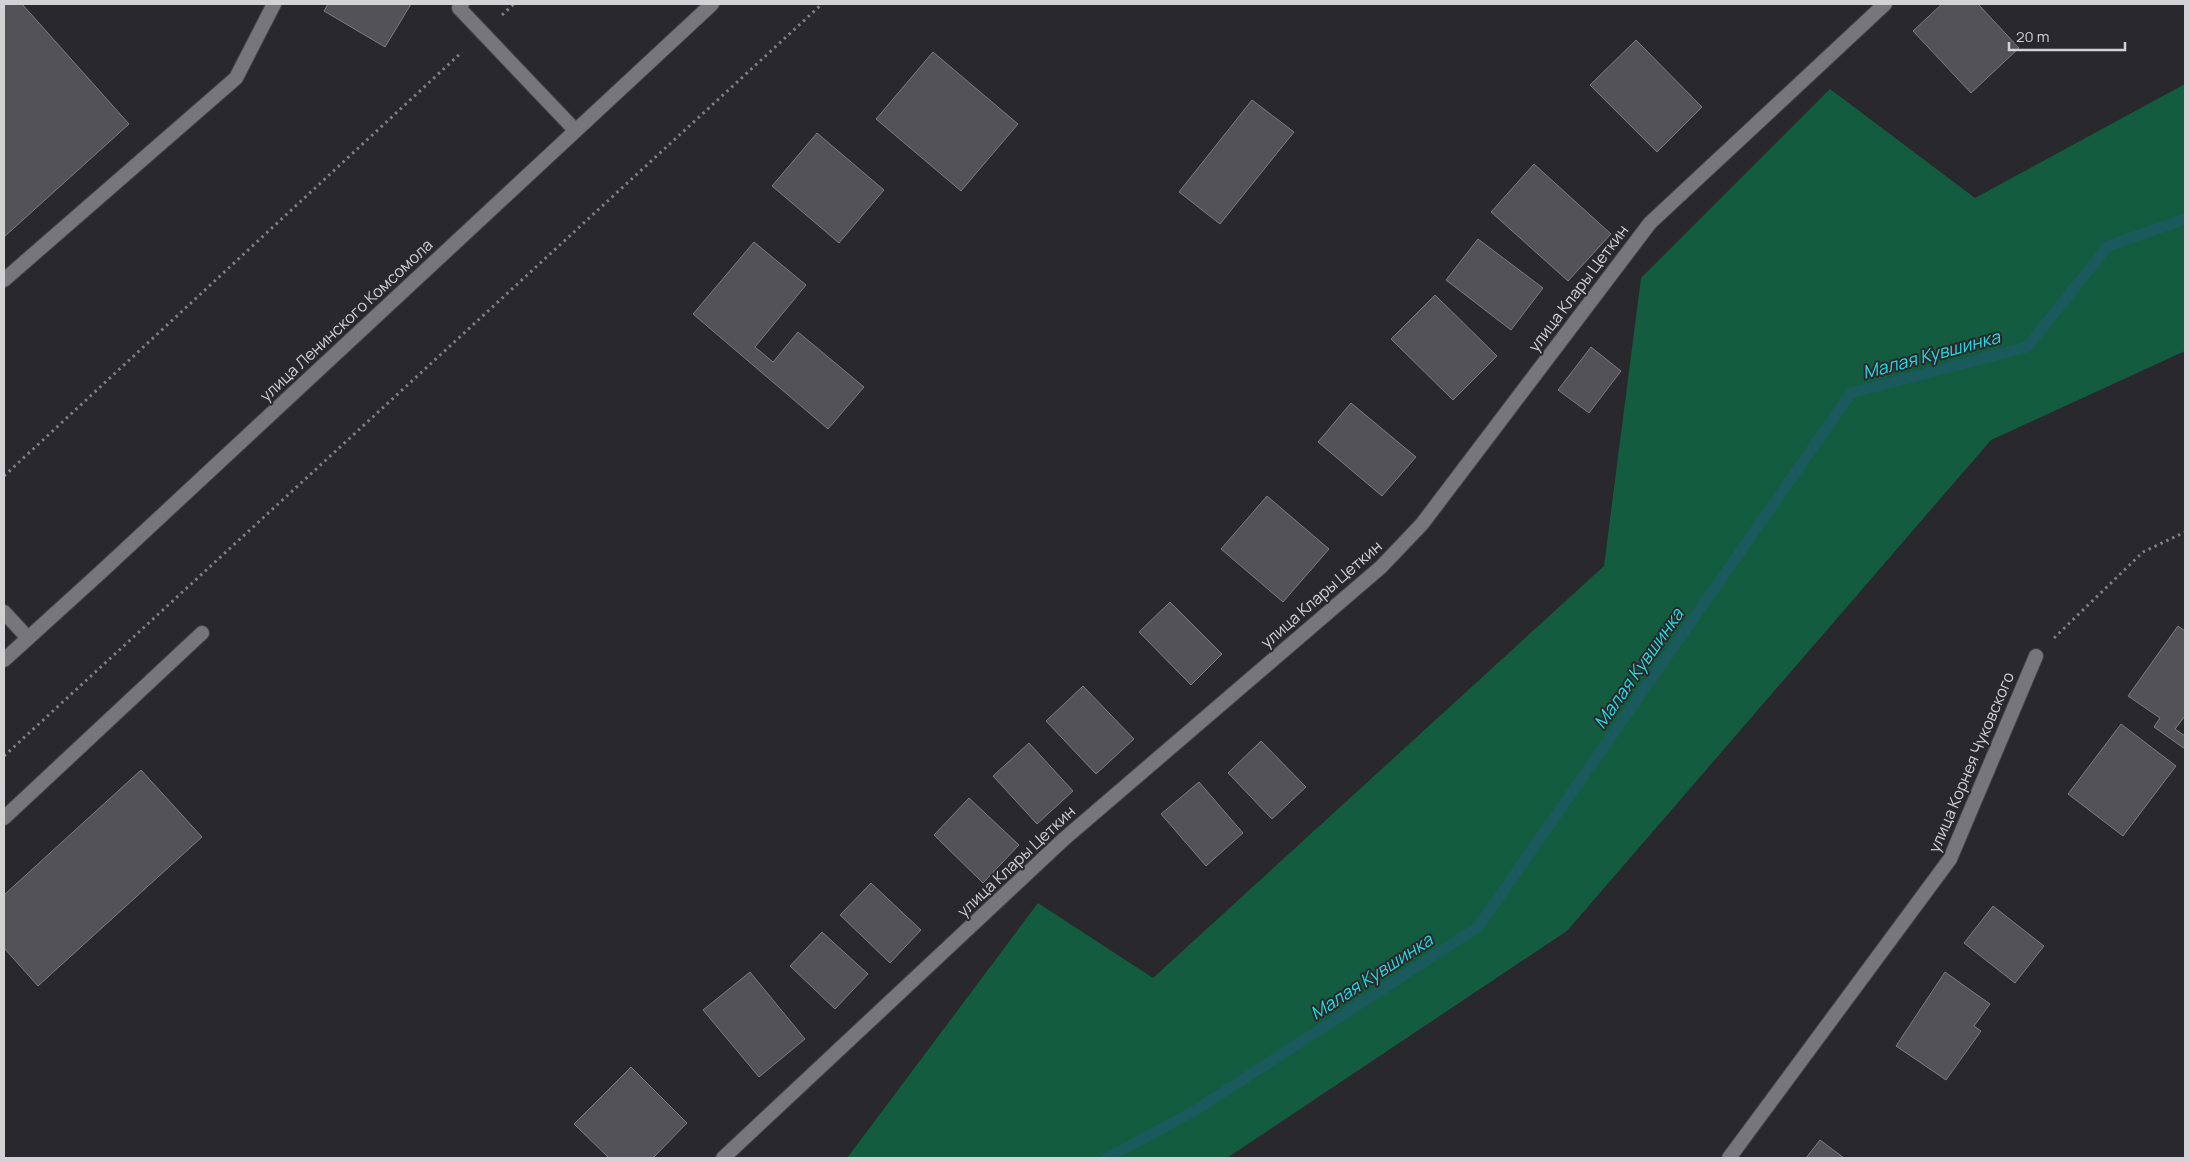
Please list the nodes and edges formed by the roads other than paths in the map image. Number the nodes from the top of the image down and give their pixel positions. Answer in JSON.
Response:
{"nodes":[{"id":1,"x":274,"y":4,"type":"edge"},
{"id":2,"x":462,"y":4,"type":"edge"},
{"id":3,"x":712,"y":4,"type":"edge"},
{"id":4,"x":1885,"y":4,"type":"edge"},
{"id":5,"x":575,"y":130,"type":"junction"},
{"id":6,"x":4,"y":280,"type":"edge"},
{"id":7,"x":4,"y":612,"type":"edge"},
{"id":8,"x":202,"y":633,"type":"dead end"},
{"id":9,"x":28,"y":638,"type":"junction"},
{"id":10,"x":2036,"y":656,"type":"road end"},
{"id":11,"x":4,"y":660,"type":"edge"},
{"id":12,"x":4,"y":818,"type":"edge"},
{"id":13,"x":723,"y":1158,"type":"edge"},
{"id":14,"x":1729,"y":1158,"type":"edge"}],
"edges":[{"from":1,"to":6,"type":"street"},
{"from":2,"to":5,"type":"street"},
{"from":3,"to":5,"type":"street","name":"улица Ленинского Комсомола"},
{"from":4,"to":13,"type":"street","name":"улица Клары Цеткин"},
{"from":5,"to":9,"type":"street","name":"улица Ленинского Комсомола"},
{"from":7,"to":9,"type":"street"},
{"from":8,"to":12,"type":"street"},
{"from":9,"to":11,"type":"street","name":"улица Ленинского Комсомола"},
{"from":10,"to":14,"type":"street","name":"улица Корнея Чуковского"}]}
